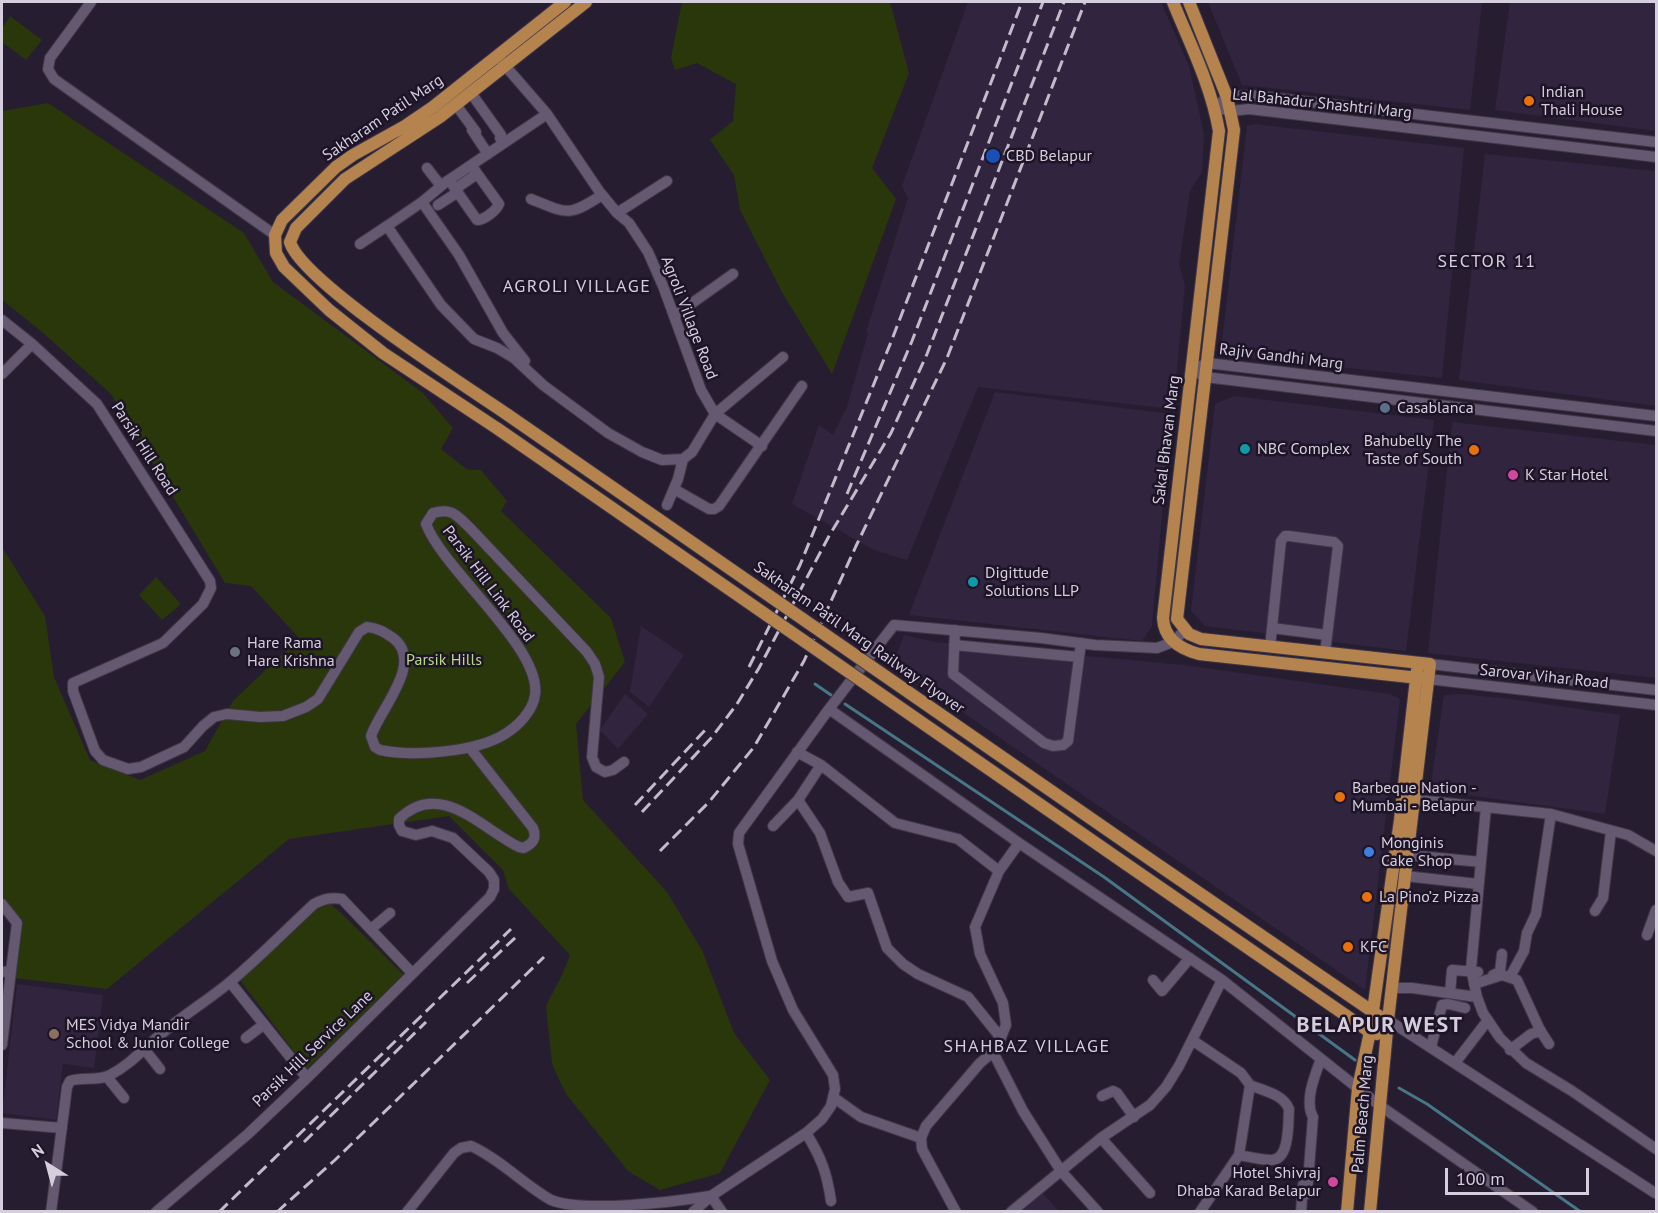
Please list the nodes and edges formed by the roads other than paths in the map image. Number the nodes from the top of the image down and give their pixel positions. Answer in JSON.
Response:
{"nodes":[{"id":1,"x":91,"y":2,"type":"edge"},
{"id":2,"x":565,"y":2,"type":"edge"},
{"id":3,"x":586,"y":2,"type":"edge"},
{"id":4,"x":1173,"y":2,"type":"edge"},
{"id":5,"x":1189,"y":2,"type":"edge"},
{"id":6,"x":501,"y":61,"type":"junction"},
{"id":7,"x":471,"y":93,"type":"junction"},
{"id":8,"x":1227,"y":97,"type":"junction"},
{"id":9,"x":456,"y":105,"type":"junction"},
{"id":10,"x":1215,"y":108,"type":"junction"},
{"id":11,"x":1231,"y":111,"type":"junction"},
{"id":12,"x":547,"y":114,"type":"junction"},
{"id":13,"x":500,"y":138,"type":"dead end"},
{"id":14,"x":1656,"y":142,"type":"edge"},
{"id":15,"x":488,"y":153,"type":"junction"},
{"id":16,"x":1656,"y":157,"type":"edge"},
{"id":17,"x":427,"y":168,"type":"dead end"},
{"id":18,"x":474,"y":169,"type":"junction"},
{"id":19,"x":667,"y":181,"type":"dead end"},
{"id":20,"x":451,"y":187,"type":"junction"},
{"id":21,"x":602,"y":195,"type":"junction"},
{"id":22,"x":531,"y":199,"type":"dead end"},
{"id":23,"x":422,"y":202,"type":"junction"},
{"id":24,"x":438,"y":206,"type":"dead end"},
{"id":25,"x":617,"y":213,"type":"junction"},
{"id":26,"x":387,"y":226,"type":"junction"},
{"id":27,"x":275,"y":235,"type":"junction"},
{"id":28,"x":360,"y":244,"type":"dead end"},
{"id":29,"x":733,"y":274,"type":"dead end"},
{"id":30,"x":674,"y":316,"type":"junction"},
{"id":31,"x":2,"y":320,"type":"edge"},
{"id":32,"x":374,"y":322,"type":"joint"},
{"id":33,"x":32,"y":344,"type":"junction"},
{"id":34,"x":783,"y":357,"type":"dead end"},
{"id":35,"x":1207,"y":363,"type":"junction"},
{"id":36,"x":1192,"y":369,"type":"junction"},
{"id":37,"x":2,"y":374,"type":"edge"},
{"id":38,"x":1205,"y":377,"type":"junction"},
{"id":39,"x":1362,"y":382,"type":"junction"},
{"id":40,"x":543,"y":385,"type":"junction"},
{"id":41,"x":802,"y":386,"type":"dead end"},
{"id":42,"x":1360,"y":396,"type":"junction"},
{"id":43,"x":715,"y":414,"type":"junction"},
{"id":44,"x":1656,"y":416,"type":"edge"},
{"id":45,"x":1656,"y":430,"type":"edge"},
{"id":46,"x":762,"y":446,"type":"junction"},
{"id":47,"x":683,"y":459,"type":"junction"},
{"id":48,"x":674,"y":489,"type":"junction"},
{"id":49,"x":667,"y":505,"type":"dead end"},
{"id":50,"x":211,"y":588,"type":"joint"},
{"id":51,"x":1272,"y":628,"type":"junction"},
{"id":52,"x":955,"y":630,"type":"junction"},
{"id":53,"x":1185,"y":630,"type":"junction"},
{"id":54,"x":1328,"y":635,"type":"junction"},
{"id":55,"x":1173,"y":642,"type":"junction"},
{"id":56,"x":1081,"y":643,"type":"junction"},
{"id":57,"x":954,"y":645,"type":"junction"},
{"id":58,"x":1270,"y":646,"type":"junction"},
{"id":59,"x":1325,"y":653,"type":"junction"},
{"id":60,"x":1079,"y":657,"type":"junction"},
{"id":61,"x":1424,"y":664,"type":"junction"},
{"id":62,"x":1422,"y":679,"type":"junction"},
{"id":63,"x":1656,"y":690,"type":"edge"},
{"id":64,"x":1656,"y":705,"type":"edge"},
{"id":65,"x":829,"y":709,"type":"junction"},
{"id":66,"x":470,"y":748,"type":"junction"},
{"id":67,"x":797,"y":752,"type":"junction"},
{"id":68,"x":624,"y":762,"type":"dead end"},
{"id":69,"x":821,"y":765,"type":"junction"},
{"id":70,"x":1408,"y":799,"type":"junction"},
{"id":71,"x":798,"y":800,"type":"junction"},
{"id":72,"x":1486,"y":807,"type":"junction"},
{"id":73,"x":1551,"y":814,"type":"junction"},
{"id":74,"x":773,"y":826,"type":"dead end"},
{"id":75,"x":1611,"y":831,"type":"junction"},
{"id":76,"x":1019,"y":843,"type":"junction"},
{"id":77,"x":1656,"y":851,"type":"edge"},
{"id":78,"x":1408,"y":855,"type":"junction"},
{"id":79,"x":1481,"y":862,"type":"junction"},
{"id":80,"x":999,"y":871,"type":"junction"},
{"id":81,"x":1405,"y":874,"type":"junction"},
{"id":82,"x":1479,"y":882,"type":"junction"},
{"id":83,"x":2,"y":904,"type":"edge"},
{"id":84,"x":1656,"y":910,"type":"edge"},
{"id":85,"x":1595,"y":911,"type":"dead end"},
{"id":86,"x":390,"y":913,"type":"dead end"},
{"id":87,"x":372,"y":929,"type":"junction"},
{"id":88,"x":1647,"y":935,"type":"dead end"},
{"id":89,"x":1502,"y":954,"type":"dead end"},
{"id":90,"x":1190,"y":958,"type":"junction"},
{"id":91,"x":6,"y":972,"type":"edge"},
{"id":92,"x":412,"y":973,"type":"junction"},
{"id":93,"x":1510,"y":977,"type":"junction"},
{"id":94,"x":1473,"y":978,"type":"junction"},
{"id":95,"x":1153,"y":980,"type":"dead end"},
{"id":96,"x":1222,"y":980,"type":"junction"},
{"id":97,"x":230,"y":982,"type":"junction"},
{"id":98,"x":1392,"y":988,"type":"junction"},
{"id":99,"x":1455,"y":994,"type":"junction"},
{"id":100,"x":1477,"y":997,"type":"junction"},
{"id":101,"x":5,"y":1002,"type":"edge"},
{"id":102,"x":1372,"y":1013,"type":"junction"},
{"id":103,"x":1388,"y":1020,"type":"junction"},
{"id":104,"x":1483,"y":1021,"type":"junction"},
{"id":105,"x":263,"y":1025,"type":"junction"},
{"id":106,"x":1541,"y":1031,"type":"junction"},
{"id":107,"x":1370,"y":1032,"type":"junction"},
{"id":108,"x":1386,"y":1037,"type":"junction"},
{"id":109,"x":246,"y":1038,"type":"dead end"},
{"id":110,"x":1001,"y":1038,"type":"junction"},
{"id":111,"x":1192,"y":1040,"type":"junction"},
{"id":112,"x":1549,"y":1044,"type":"dead end"},
{"id":113,"x":2,"y":1045,"type":"edge"},
{"id":114,"x":1431,"y":1047,"type":"junction"},
{"id":115,"x":146,"y":1050,"type":"junction"},
{"id":116,"x":1510,"y":1050,"type":"junction"},
{"id":117,"x":993,"y":1052,"type":"junction"},
{"id":118,"x":1321,"y":1059,"type":"junction"},
{"id":119,"x":1455,"y":1063,"type":"junction"},
{"id":120,"x":159,"y":1069,"type":"dead end"},
{"id":121,"x":107,"y":1077,"type":"junction"},
{"id":122,"x":307,"y":1078,"type":"junction"},
{"id":123,"x":1250,"y":1085,"type":"junction"},
{"id":124,"x":1358,"y":1088,"type":"junction"},
{"id":125,"x":1102,"y":1096,"type":"dead end"},
{"id":126,"x":833,"y":1097,"type":"junction"},
{"id":127,"x":124,"y":1098,"type":"dead end"},
{"id":128,"x":1379,"y":1105,"type":"junction"},
{"id":129,"x":1132,"y":1114,"type":"junction"},
{"id":130,"x":1120,"y":1118,"type":"dead end"},
{"id":131,"x":2,"y":1123,"type":"edge"},
{"id":132,"x":62,"y":1128,"type":"junction"},
{"id":133,"x":806,"y":1133,"type":"junction"},
{"id":134,"x":1309,"y":1133,"type":"dead end"},
{"id":135,"x":921,"y":1138,"type":"junction"},
{"id":136,"x":1101,"y":1138,"type":"junction"},
{"id":137,"x":1656,"y":1149,"type":"edge"},
{"id":138,"x":1239,"y":1155,"type":"junction"},
{"id":139,"x":1061,"y":1171,"type":"junction"},
{"id":140,"x":1150,"y":1193,"type":"dead end"},
{"id":141,"x":1655,"y":1193,"type":"edge"},
{"id":142,"x":1307,"y":1194,"type":"dead end"},
{"id":143,"x":711,"y":1196,"type":"junction"},
{"id":144,"x":831,"y":1201,"type":"dead end"},
{"id":145,"x":51,"y":1212,"type":"edge"},
{"id":146,"x":156,"y":1212,"type":"edge"},
{"id":147,"x":406,"y":1212,"type":"edge"},
{"id":148,"x":693,"y":1212,"type":"edge"},
{"id":149,"x":722,"y":1212,"type":"edge"},
{"id":150,"x":956,"y":1212,"type":"edge"},
{"id":151,"x":1011,"y":1212,"type":"edge"},
{"id":152,"x":1098,"y":1212,"type":"edge"},
{"id":153,"x":1200,"y":1212,"type":"edge"},
{"id":154,"x":1300,"y":1212,"type":"edge"},
{"id":155,"x":1347,"y":1212,"type":"edge"},
{"id":156,"x":1370,"y":1212,"type":"edge"},
{"id":157,"x":1533,"y":1212,"type":"edge"}],
"edges":[{"from":1,"to":27,"type":"street"},
{"from":2,"to":6,"type":"main road","name":"Sakharam Patil Marg"},
{"from":3,"to":6,"type":"main road","name":"Sakharam Patil Marg"},
{"from":4,"to":10,"type":"main road","name":"Sakal Bhavan Marg"},
{"from":5,"to":8,"type":"main road","name":"Sakal Bhavan Marg"},
{"from":6,"to":7,"type":"main road","name":"Sakharam Patil Marg"},
{"from":6,"to":12,"type":"street","name":"Agroli Village Road"},
{"from":6,"to":27,"type":"main road","name":"Sakharam Patil Marg"},
{"from":7,"to":9,"type":"main road","name":"Sakharam Patil Marg"},
{"from":7,"to":13,"type":"street"},
{"from":8,"to":10,"type":"street","name":"Lal Bahadur Shashtri Marg"},
{"from":8,"to":11,"type":"main road","name":"Sakal Bhavan Marg"},
{"from":8,"to":14,"type":"street","name":"Lal Bahadur Shashtri Marg"},
{"from":9,"to":15,"type":"street"},
{"from":9,"to":32,"type":"main road","name":"Sakharam Patil Marg"},
{"from":10,"to":11,"type":"street","name":"Lal Bahadur Shashtri Marg"},
{"from":10,"to":36,"type":"main road","name":"Sakal Bhavan Marg"},
{"from":11,"to":16,"type":"street","name":"Lal Bahadur Shashtri Marg"},
{"from":11,"to":35,"type":"main road","name":"Sakal Bhavan Marg"},
{"from":12,"to":15,"type":"street"},
{"from":12,"to":21,"type":"street","name":"Agroli Village Road"},
{"from":15,"to":18,"type":"street"},
{"from":17,"to":20,"type":"street"},
{"from":18,"to":20,"type":"street"},
{"from":18,"to":20,"type":"street"},
{"from":19,"to":25,"type":"street"},
{"from":20,"to":23,"type":"street"},
{"from":20,"to":24,"type":"street"},
{"from":21,"to":22,"type":"street"},
{"from":21,"to":25,"type":"street","name":"Agroli Village Road"},
{"from":23,"to":26,"type":"street"},
{"from":23,"to":40,"type":"street"},
{"from":25,"to":30,"type":"street","name":"Agroli Village Road"},
{"from":26,"to":28,"type":"street"},
{"from":26,"to":40,"type":"street"},
{"from":27,"to":107,"type":"main road","name":"Sakharam Patil Marg Railway Flyover","bridge":true},
{"from":29,"to":30,"type":"street"},
{"from":30,"to":43,"type":"street","name":"Agroli Village Road"},
{"from":31,"to":33,"type":"street","name":"Parsik Hill Road"},
{"from":32,"to":102,"type":"main road","name":"Sakharam Patil Marg Railway Flyover","bridge":true},
{"from":33,"to":37,"type":"street"},
{"from":33,"to":50,"type":"street","name":"Parsik Hill Road"},
{"from":34,"to":43,"type":"street"},
{"from":35,"to":36,"type":"street","name":"Rajiv Gandhi Marg"},
{"from":35,"to":38,"type":"main road","name":"Sakal Bhavan Marg"},
{"from":35,"to":39,"type":"street","name":"Rajiv Gandhi Marg"},
{"from":36,"to":38,"type":"street","name":"Rajiv Gandhi Marg"},
{"from":36,"to":55,"type":"main road","name":"Sakal Bhavan Marg"},
{"from":38,"to":42,"type":"street","name":"Rajiv Gandhi Marg"},
{"from":38,"to":53,"type":"main road","name":"Sakal Bhavan Marg"},
{"from":39,"to":42,"type":"street"},
{"from":39,"to":44,"type":"street","name":"Rajiv Gandhi Marg"},
{"from":40,"to":47,"type":"street"},
{"from":41,"to":46,"type":"street"},
{"from":42,"to":45,"type":"street","name":"Rajiv Gandhi Marg"},
{"from":43,"to":46,"type":"street"},
{"from":43,"to":47,"type":"street"},
{"from":46,"to":48,"type":"street"},
{"from":47,"to":48,"type":"street"},
{"from":48,"to":49,"type":"street"},
{"from":50,"to":66,"type":"street","name":"Parsik Hill Link Road"},
{"from":51,"to":54,"type":"street"},
{"from":51,"to":54,"type":"street"},
{"from":51,"to":58,"type":"street"},
{"from":52,"to":56,"type":"street"},
{"from":52,"to":57,"type":"street"},
{"from":52,"to":65,"type":"street"},
{"from":53,"to":55,"type":"street"},
{"from":53,"to":58,"type":"main road"},
{"from":54,"to":59,"type":"street"},
{"from":55,"to":56,"type":"street"},
{"from":55,"to":62,"type":"main road"},
{"from":56,"to":60,"type":"street"},
{"from":57,"to":60,"type":"street"},
{"from":57,"to":60,"type":"street"},
{"from":58,"to":59,"type":"main road"},
{"from":59,"to":61,"type":"main road"},
{"from":61,"to":62,"type":"main road"},
{"from":61,"to":63,"type":"street","name":"Sarovar Vihar Road"},
{"from":62,"to":64,"type":"street","name":"Sarovar Vihar Road"},
{"from":62,"to":70,"type":"main road"},
{"from":65,"to":67,"type":"street"},
{"from":65,"to":76,"type":"street"},
{"from":66,"to":68,"type":"street","name":"Parsik Hill Link Road"},
{"from":66,"to":92,"type":"street","name":"Parsik Hill Service Lane"},
{"from":67,"to":69,"type":"street"},
{"from":67,"to":126,"type":"street"},
{"from":69,"to":71,"type":"street"},
{"from":69,"to":80,"type":"street"},
{"from":70,"to":72,"type":"street"},
{"from":70,"to":78,"type":"main road"},
{"from":70,"to":102,"type":"main road"},
{"from":71,"to":74,"type":"street"},
{"from":71,"to":110,"type":"street"},
{"from":72,"to":73,"type":"street"},
{"from":72,"to":79,"type":"street"},
{"from":73,"to":75,"type":"street"},
{"from":73,"to":93,"type":"street"},
{"from":75,"to":77,"type":"street"},
{"from":75,"to":85,"type":"street"},
{"from":76,"to":80,"type":"street"},
{"from":76,"to":90,"type":"street"},
{"from":78,"to":79,"type":"street"},
{"from":78,"to":81,"type":"main road"},
{"from":79,"to":82,"type":"street"},
{"from":80,"to":110,"type":"street"},
{"from":81,"to":82,"type":"street"},
{"from":81,"to":98,"type":"main road"},
{"from":82,"to":94,"type":"street"},
{"from":83,"to":91,"type":"street"},
{"from":84,"to":88,"type":"street"},
{"from":86,"to":87,"type":"street"},
{"from":87,"to":92,"type":"street"},
{"from":87,"to":97,"type":"street"},
{"from":89,"to":94,"type":"street"},
{"from":90,"to":95,"type":"street"},
{"from":90,"to":96,"type":"street"},
{"from":91,"to":101,"type":"street"},
{"from":92,"to":122,"type":"street","name":"Parsik Hill Service Lane"},
{"from":93,"to":94,"type":"street"},
{"from":93,"to":106,"type":"street"},
{"from":94,"to":99,"type":"street"},
{"from":94,"to":100,"type":"street"},
{"from":96,"to":111,"type":"street"},
{"from":96,"to":118,"type":"street"},
{"from":97,"to":105,"type":"street"},
{"from":97,"to":115,"type":"street"},
{"from":98,"to":99,"type":"street"},
{"from":98,"to":103,"type":"main road"},
{"from":99,"to":100,"type":"street"},
{"from":99,"to":114,"type":"street"},
{"from":100,"to":104,"type":"street"},
{"from":101,"to":113,"type":"street"},
{"from":102,"to":103,"type":"main road"},
{"from":102,"to":107,"type":"main road","name":"Palm Beach Marg"},
{"from":103,"to":108,"type":"main road","name":"Palm Beach Marg"},
{"from":103,"to":114,"type":"street"},
{"from":104,"to":116,"type":"street"},
{"from":104,"to":119,"type":"street"},
{"from":105,"to":109,"type":"street"},
{"from":105,"to":122,"type":"street"},
{"from":106,"to":112,"type":"street"},
{"from":106,"to":116,"type":"street"},
{"from":107,"to":108,"type":"main road"},
{"from":107,"to":124,"type":"main road","name":"Palm Beach Marg"},
{"from":108,"to":128,"type":"main road","name":"Palm Beach Marg"},
{"from":110,"to":117,"type":"street"},
{"from":111,"to":123,"type":"street"},
{"from":111,"to":129,"type":"street"},
{"from":114,"to":119,"type":"street"},
{"from":115,"to":120,"type":"street"},
{"from":115,"to":121,"type":"street"},
{"from":116,"to":137,"type":"street"},
{"from":117,"to":135,"type":"street"},
{"from":117,"to":139,"type":"street"},
{"from":118,"to":124,"type":"street"},
{"from":118,"to":142,"type":"street"},
{"from":119,"to":141,"type":"street"},
{"from":121,"to":127,"type":"street"},
{"from":121,"to":132,"type":"street"},
{"from":122,"to":146,"type":"street","name":"Parsik Hill Service Lane"},
{"from":123,"to":138,"type":"street"},
{"from":123,"to":138,"type":"street"},
{"from":124,"to":128,"type":"street"},
{"from":124,"to":155,"type":"main road","name":"Palm Beach Marg"},
{"from":125,"to":129,"type":"street"},
{"from":126,"to":133,"type":"street"},
{"from":126,"to":135,"type":"street"},
{"from":128,"to":156,"type":"main road","name":"Palm Beach Marg"},
{"from":128,"to":157,"type":"street"},
{"from":129,"to":130,"type":"street"},
{"from":129,"to":136,"type":"street"},
{"from":131,"to":132,"type":"street"},
{"from":132,"to":145,"type":"street"},
{"from":133,"to":143,"type":"street"},
{"from":133,"to":144,"type":"street"},
{"from":134,"to":154,"type":"street"},
{"from":135,"to":150,"type":"street"},
{"from":136,"to":139,"type":"street"},
{"from":136,"to":140,"type":"street"},
{"from":138,"to":153,"type":"street"},
{"from":139,"to":151,"type":"street"},
{"from":139,"to":152,"type":"street"},
{"from":143,"to":147,"type":"street"},
{"from":143,"to":148,"type":"street"},
{"from":143,"to":149,"type":"street"}]}
